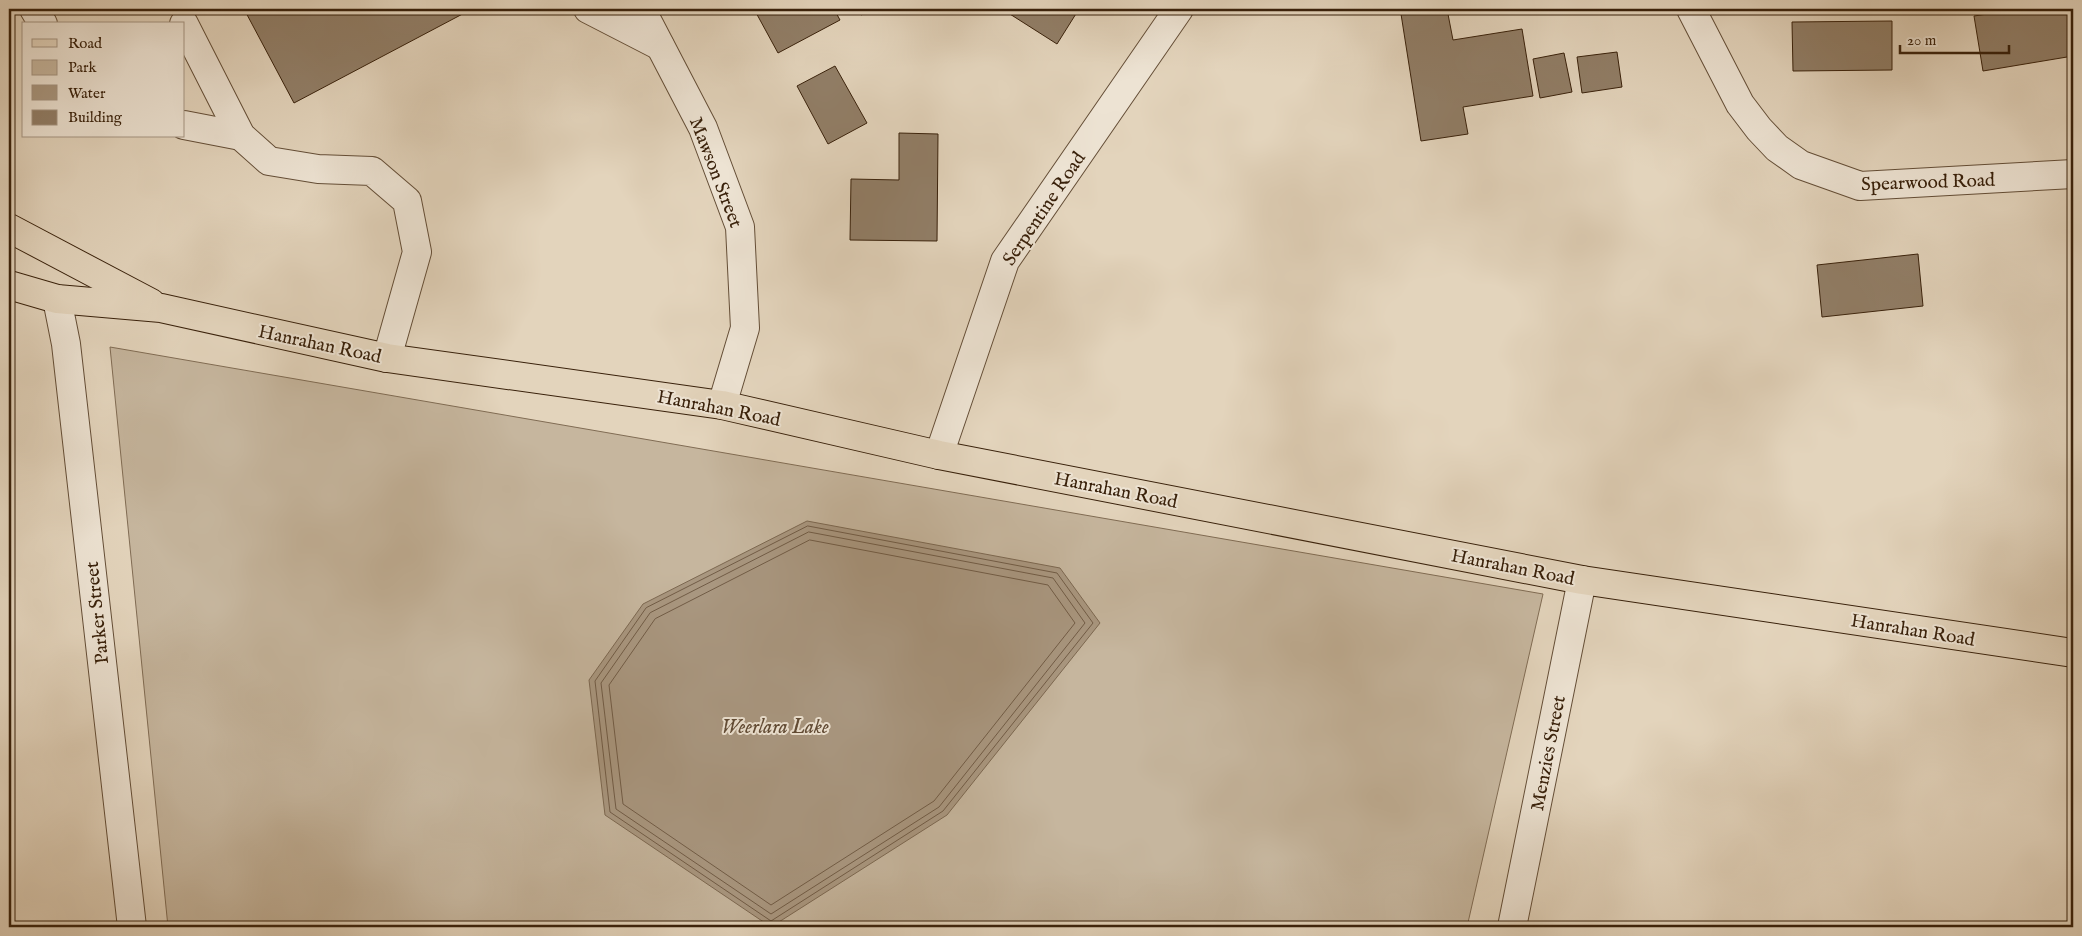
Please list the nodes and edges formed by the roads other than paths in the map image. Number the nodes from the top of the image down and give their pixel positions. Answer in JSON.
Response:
{"nodes":[{"id":1,"x":34,"y":9,"type":"edge"},
{"id":2,"x":176,"y":9,"type":"edge"},
{"id":3,"x":588,"y":9,"type":"edge"},
{"id":4,"x":641,"y":9,"type":"edge"},
{"id":5,"x":1179,"y":9,"type":"edge"},
{"id":6,"x":1691,"y":9,"type":"edge"},
{"id":7,"x":42,"y":22,"type":"edge"},
{"id":8,"x":183,"y":22,"type":"edge"},
{"id":9,"x":185,"y":26,"type":"edge"},
{"id":10,"x":660,"y":46,"type":"junction"},
{"id":11,"x":185,"y":124,"type":"edge"},
{"id":12,"x":241,"y":136,"type":"junction"},
{"id":13,"x":2073,"y":174,"type":"edge"},
{"id":14,"x":9,"y":228,"type":"edge"},
{"id":15,"x":9,"y":285,"type":"edge"},
{"id":16,"x":57,"y":299,"type":"junction"},
{"id":17,"x":161,"y":308,"type":"junction"},
{"id":18,"x":387,"y":358,"type":"junction"},
{"id":19,"x":722,"y":405,"type":"junction"},
{"id":20,"x":939,"y":455,"type":"junction"},
{"id":21,"x":1582,"y":580,"type":"junction"},
{"id":22,"x":2073,"y":653,"type":"edge"},
{"id":23,"x":132,"y":927,"type":"edge"},
{"id":24,"x":1512,"y":927,"type":"edge"}],
"edges":[{"from":1,"to":7,"type":"street"},
{"from":2,"to":8,"type":"street"},
{"from":3,"to":10,"type":"street"},
{"from":4,"to":10,"type":"street","name":"Mawson Street"},
{"from":5,"to":20,"type":"street","name":"Serpentine Road"},
{"from":6,"to":13,"type":"street","name":"Spearwood Road"},
{"from":9,"to":12,"type":"street"},
{"from":10,"to":19,"type":"street","name":"Mawson Street"},
{"from":11,"to":12,"type":"street"},
{"from":12,"to":18,"type":"street"},
{"from":14,"to":17,"type":"main road","name":"Hanrahan Road"},
{"from":15,"to":16,"type":"main road","name":"Hanrahan Road"},
{"from":16,"to":17,"type":"main road","name":"Hanrahan Road"},
{"from":16,"to":23,"type":"street","name":"Parker Street"},
{"from":17,"to":18,"type":"main road","name":"Hanrahan Road"},
{"from":18,"to":19,"type":"main road","name":"Hanrahan Road"},
{"from":19,"to":20,"type":"main road","name":"Hanrahan Road"},
{"from":20,"to":21,"type":"main road","name":"Hanrahan Road"},
{"from":21,"to":22,"type":"main road","name":"Hanrahan Road"},
{"from":21,"to":24,"type":"street","name":"Menzies Street"}]}
